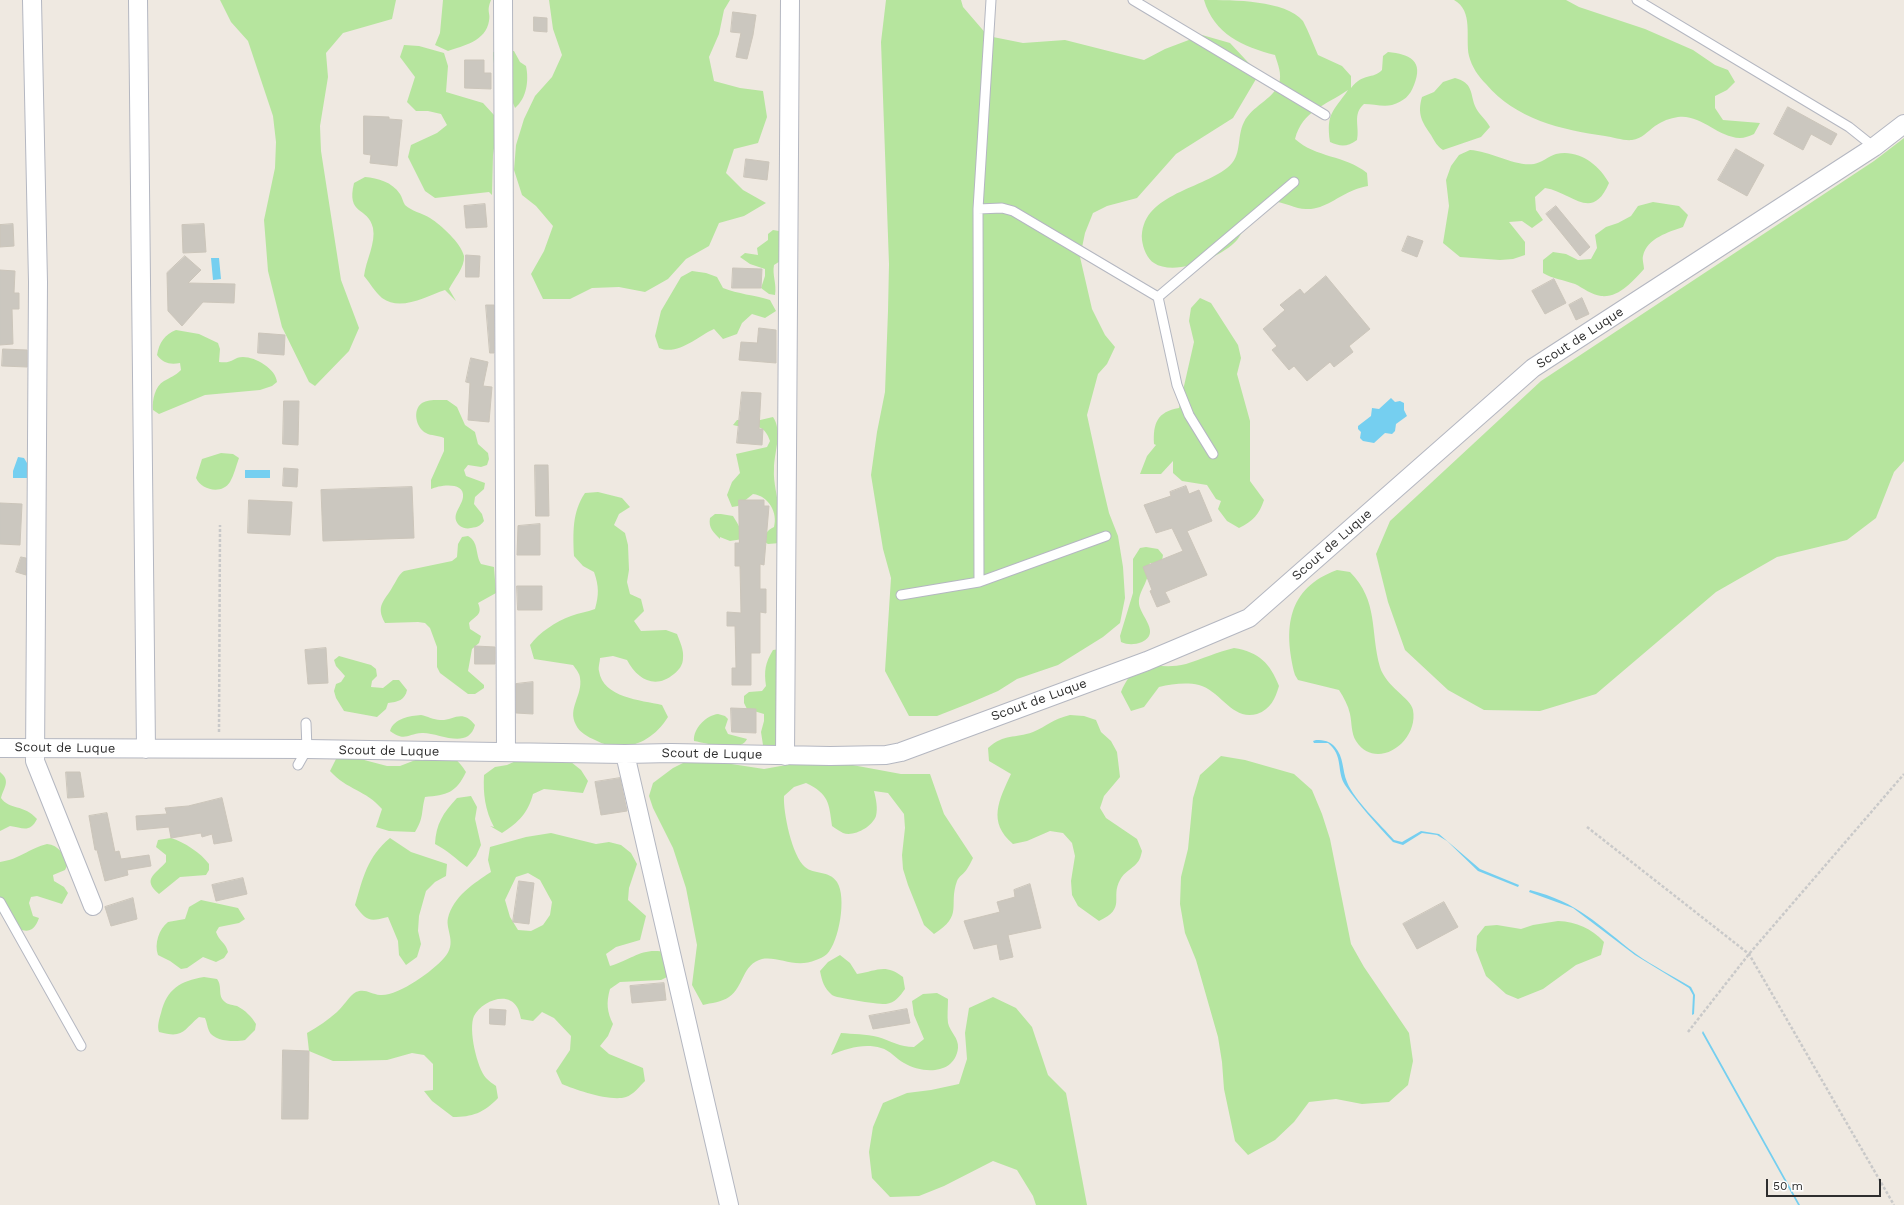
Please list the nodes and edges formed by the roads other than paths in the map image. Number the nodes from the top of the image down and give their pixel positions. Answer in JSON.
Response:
{"nodes":[{"id":1,"x":32,"y":0,"type":"edge"},
{"id":2,"x":138,"y":0,"type":"edge"},
{"id":3,"x":503,"y":0,"type":"edge"},
{"id":4,"x":790,"y":0,"type":"edge"},
{"id":5,"x":991,"y":0,"type":"edge"},
{"id":6,"x":1133,"y":0,"type":"edge"},
{"id":7,"x":1637,"y":0,"type":"edge"},
{"id":8,"x":1325,"y":115,"type":"dead end"},
{"id":9,"x":1904,"y":124,"type":"edge"},
{"id":10,"x":1874,"y":148,"type":"junction"},
{"id":11,"x":1294,"y":182,"type":"dead end"},
{"id":12,"x":978,"y":209,"type":"junction"},
{"id":13,"x":1158,"y":297,"type":"junction"},
{"id":14,"x":1213,"y":454,"type":"dead end"},
{"id":15,"x":1106,"y":536,"type":"dead end"},
{"id":16,"x":979,"y":582,"type":"junction"},
{"id":17,"x":901,"y":595,"type":"dead end"},
{"id":18,"x":306,"y":723,"type":"dead end"},
{"id":19,"x":0,"y":748,"type":"edge"},
{"id":20,"x":35,"y":748,"type":"junction"},
{"id":21,"x":146,"y":749,"type":"junction"},
{"id":22,"x":306,"y":750,"type":"junction"},
{"id":23,"x":506,"y":752,"type":"junction"},
{"id":24,"x":625,"y":754,"type":"junction"},
{"id":25,"x":785,"y":756,"type":"junction"},
{"id":26,"x":298,"y":765,"type":"dead end"},
{"id":27,"x":0,"y":902,"type":"edge"},
{"id":28,"x":93,"y":906,"type":"dead end"},
{"id":29,"x":81,"y":1046,"type":"dead end"},
{"id":30,"x":729,"y":1205,"type":"edge"}],
"edges":[{"from":1,"to":20,"type":"street"},
{"from":2,"to":21,"type":"street"},
{"from":3,"to":23,"type":"street"},
{"from":4,"to":25,"type":"street"},
{"from":5,"to":12,"type":"lane"},
{"from":6,"to":8,"type":"lane"},
{"from":7,"to":10,"type":"lane"},
{"from":9,"to":10,"type":"street","name":"Scout de Luque"},
{"from":10,"to":25,"type":"street","name":"Scout de Luque"},
{"from":11,"to":13,"type":"lane"},
{"from":12,"to":13,"type":"lane"},
{"from":12,"to":16,"type":"lane"},
{"from":13,"to":14,"type":"lane"},
{"from":15,"to":16,"type":"lane"},
{"from":16,"to":17,"type":"lane"},
{"from":18,"to":22,"type":"lane"},
{"from":19,"to":20,"type":"street","name":"Scout de Luque"},
{"from":20,"to":21,"type":"street","name":"Scout de Luque"},
{"from":20,"to":28,"type":"street"},
{"from":21,"to":22,"type":"street","name":"Scout de Luque"},
{"from":22,"to":23,"type":"street","name":"Scout de Luque"},
{"from":22,"to":26,"type":"lane"},
{"from":23,"to":24,"type":"street","name":"Scout de Luque"},
{"from":24,"to":25,"type":"street","name":"Scout de Luque"},
{"from":24,"to":30,"type":"street"},
{"from":27,"to":29,"type":"lane"}]}
